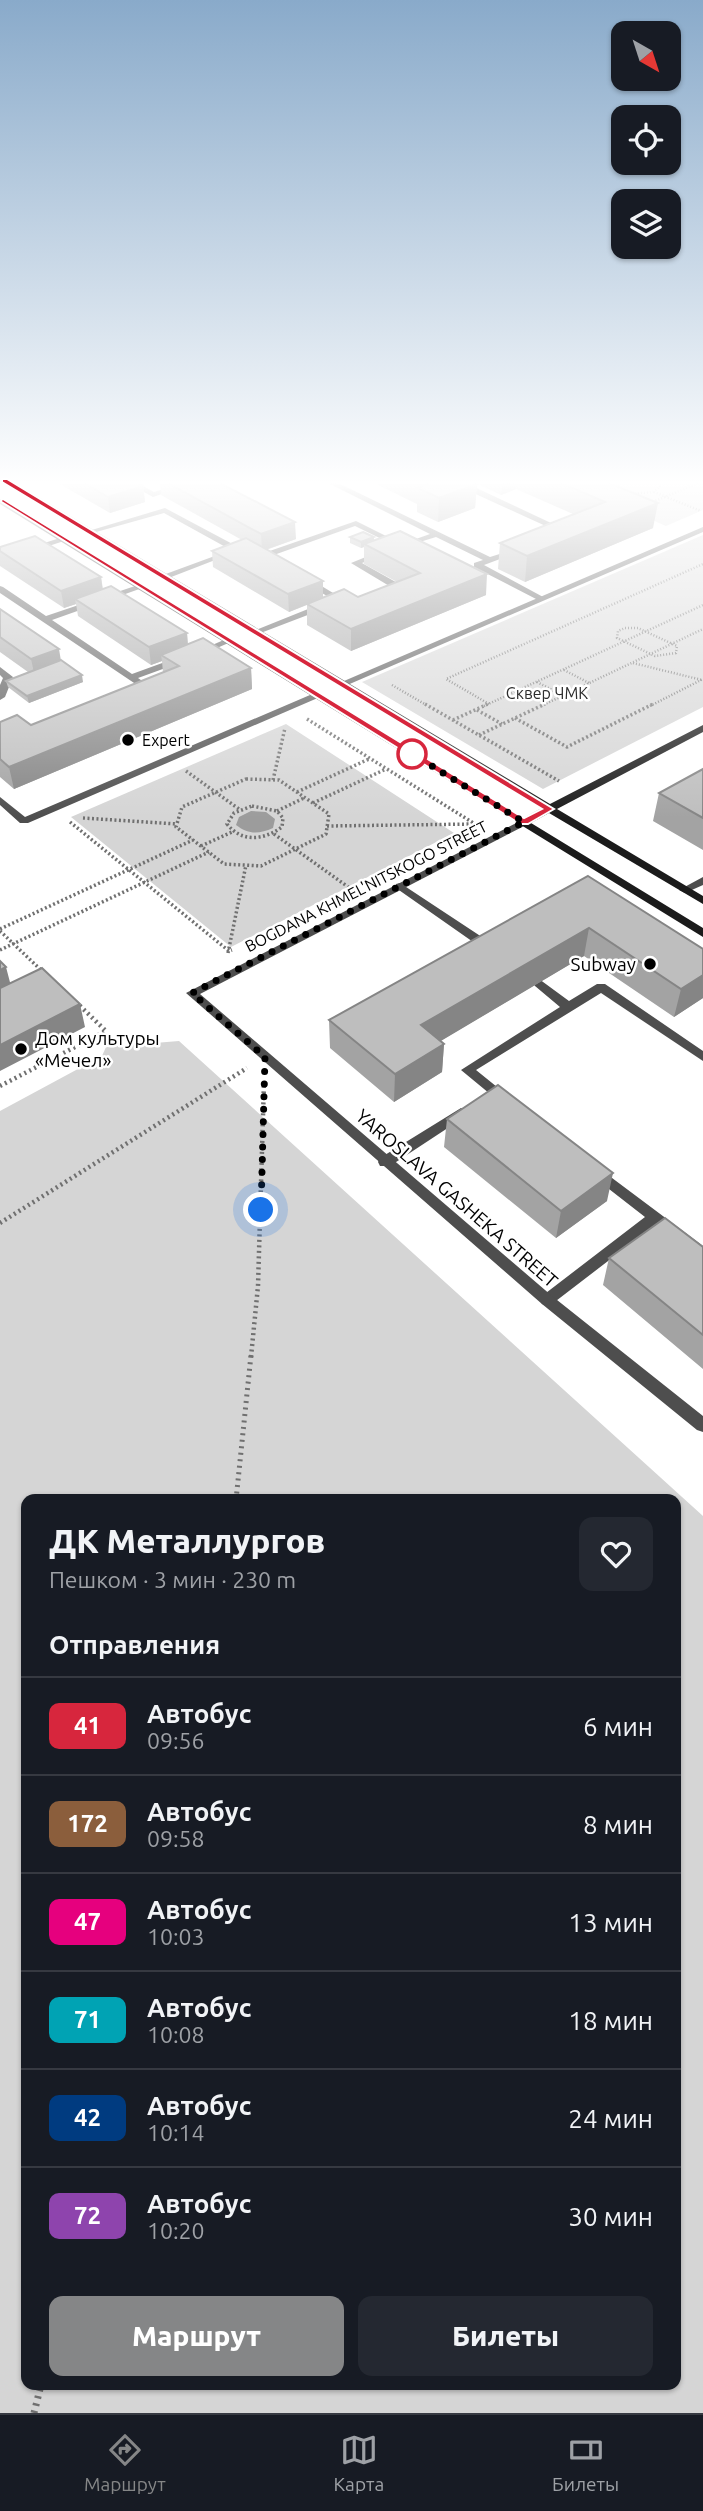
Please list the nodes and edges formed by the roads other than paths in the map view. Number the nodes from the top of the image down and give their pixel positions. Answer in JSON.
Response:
{"nodes":[{"id":1,"x":6,"y":593,"type":"edge"},
{"id":2,"x":124,"y":593,"type":"edge"},
{"id":3,"x":150,"y":593,"type":"edge"},
{"id":4,"x":190,"y":593,"type":"edge"},
{"id":5,"x":328,"y":593,"type":"edge"},
{"id":6,"x":382,"y":593,"type":"edge"},
{"id":7,"x":531,"y":593,"type":"edge"},
{"id":8,"x":554,"y":593,"type":"edge"},
{"id":9,"x":373,"y":596,"type":"edge"},
{"id":10,"x":541,"y":598,"type":"junction"},
{"id":11,"x":339,"y":599,"type":"junction"},
{"id":12,"x":349,"y":606,"type":"edge"},
{"id":13,"x":46,"y":619,"type":"junction"},
{"id":14,"x":255,"y":632,"type":"junction"},
{"id":15,"x":229,"y":641,"type":"junction"},
{"id":16,"x":0,"y":670,"type":"edge"},
{"id":17,"x":131,"y":678,"type":"junction"},
{"id":18,"x":342,"y":684,"type":"junction"},
{"id":19,"x":317,"y":695,"type":"junction"},
{"id":20,"x":0,"y":697,"type":"edge"},
{"id":21,"x":140,"y":697,"type":"edge"},
{"id":22,"x":703,"y":728,"type":"edge"},
{"id":23,"x":0,"y":800,"type":"edge"},
{"id":24,"x":549,"y":809,"type":"junction"},
{"id":25,"x":524,"y":822,"type":"junction"},
{"id":26,"x":703,"y":880,"type":"edge"},
{"id":27,"x":400,"y":886,"type":"junction"},
{"id":28,"x":685,"y":890,"type":"junction"},
{"id":29,"x":703,"y":901,"type":"edge"},
{"id":30,"x":703,"y":933,"type":"edge"},
{"id":31,"x":497,"y":953,"type":"edge"},
{"id":32,"x":539,"y":983,"type":"edge"},
{"id":33,"x":192,"y":993,"type":"joint"},
{"id":34,"x":568,"y":1007,"type":"junction"},
{"id":35,"x":700,"y":1050,"type":"edge"},
{"id":36,"x":484,"y":1099,"type":"junction"},
{"id":37,"x":516,"y":1109,"type":"edge"},
{"id":38,"x":580,"y":1159,"type":"edge"},
{"id":39,"x":384,"y":1162,"type":"junction"},
{"id":40,"x":655,"y":1217,"type":"junction"},
{"id":41,"x":703,"y":1254,"type":"edge"},
{"id":42,"x":547,"y":1300,"type":"junction"},
{"id":43,"x":703,"y":1425,"type":"edge"}],
"edges":[{"from":1,"to":13,"type":"street"},
{"from":2,"to":13,"type":"street"},
{"from":3,"to":15,"type":"main road"},
{"from":4,"to":14,"type":"main road"},
{"from":5,"to":11,"type":"street"},
{"from":6,"to":9,"type":"street"},
{"from":7,"to":10,"type":"street"},
{"from":8,"to":10,"type":"street"},
{"from":10,"to":18,"type":"street"},
{"from":11,"to":12,"type":"street"},
{"from":11,"to":14,"type":"street"},
{"from":13,"to":17,"type":"street"},
{"from":14,"to":18,"type":"main road"},
{"from":15,"to":17,"type":"street"},
{"from":15,"to":19,"type":"main road"},
{"from":16,"to":20,"type":"street"},
{"from":17,"to":21,"type":"street"},
{"from":18,"to":19,"type":"main road"},
{"from":18,"to":24,"type":"main road"},
{"from":19,"to":23,"type":"street"},
{"from":19,"to":25,"type":"main road"},
{"from":22,"to":24,"type":"main road","name":"BOGDANA KHMEL'NITSKOGO STREET"},
{"from":24,"to":25,"type":"main road","name":"BOGDANA KHMEL'NITSKOGO STREET"},
{"from":24,"to":28,"type":"main road"},
{"from":25,"to":27,"type":"street","name":"BOGDANA KHMEL'NITSKOGO STREET"},
{"from":25,"to":30,"type":"main road"},
{"from":26,"to":28,"type":"street"},
{"from":27,"to":31,"type":"street"},
{"from":27,"to":33,"type":"street","name":"BOGDANA KHMEL'NITSKOGO STREET"},
{"from":28,"to":29,"type":"main road"},
{"from":32,"to":34,"type":"street"},
{"from":33,"to":39,"type":"street","name":"YAROSLAVA GASHEKA STREET"},
{"from":34,"to":35,"type":"street"},
{"from":34,"to":36,"type":"street"},
{"from":36,"to":37,"type":"street"},
{"from":36,"to":39,"type":"street"},
{"from":38,"to":40,"type":"street"},
{"from":39,"to":42,"type":"street","name":"YAROSLAVA GASHEKA STREET"},
{"from":40,"to":41,"type":"street"},
{"from":40,"to":42,"type":"street"},
{"from":42,"to":43,"type":"street","name":"YAROSLAVA GASHEKA STREET"}]}
